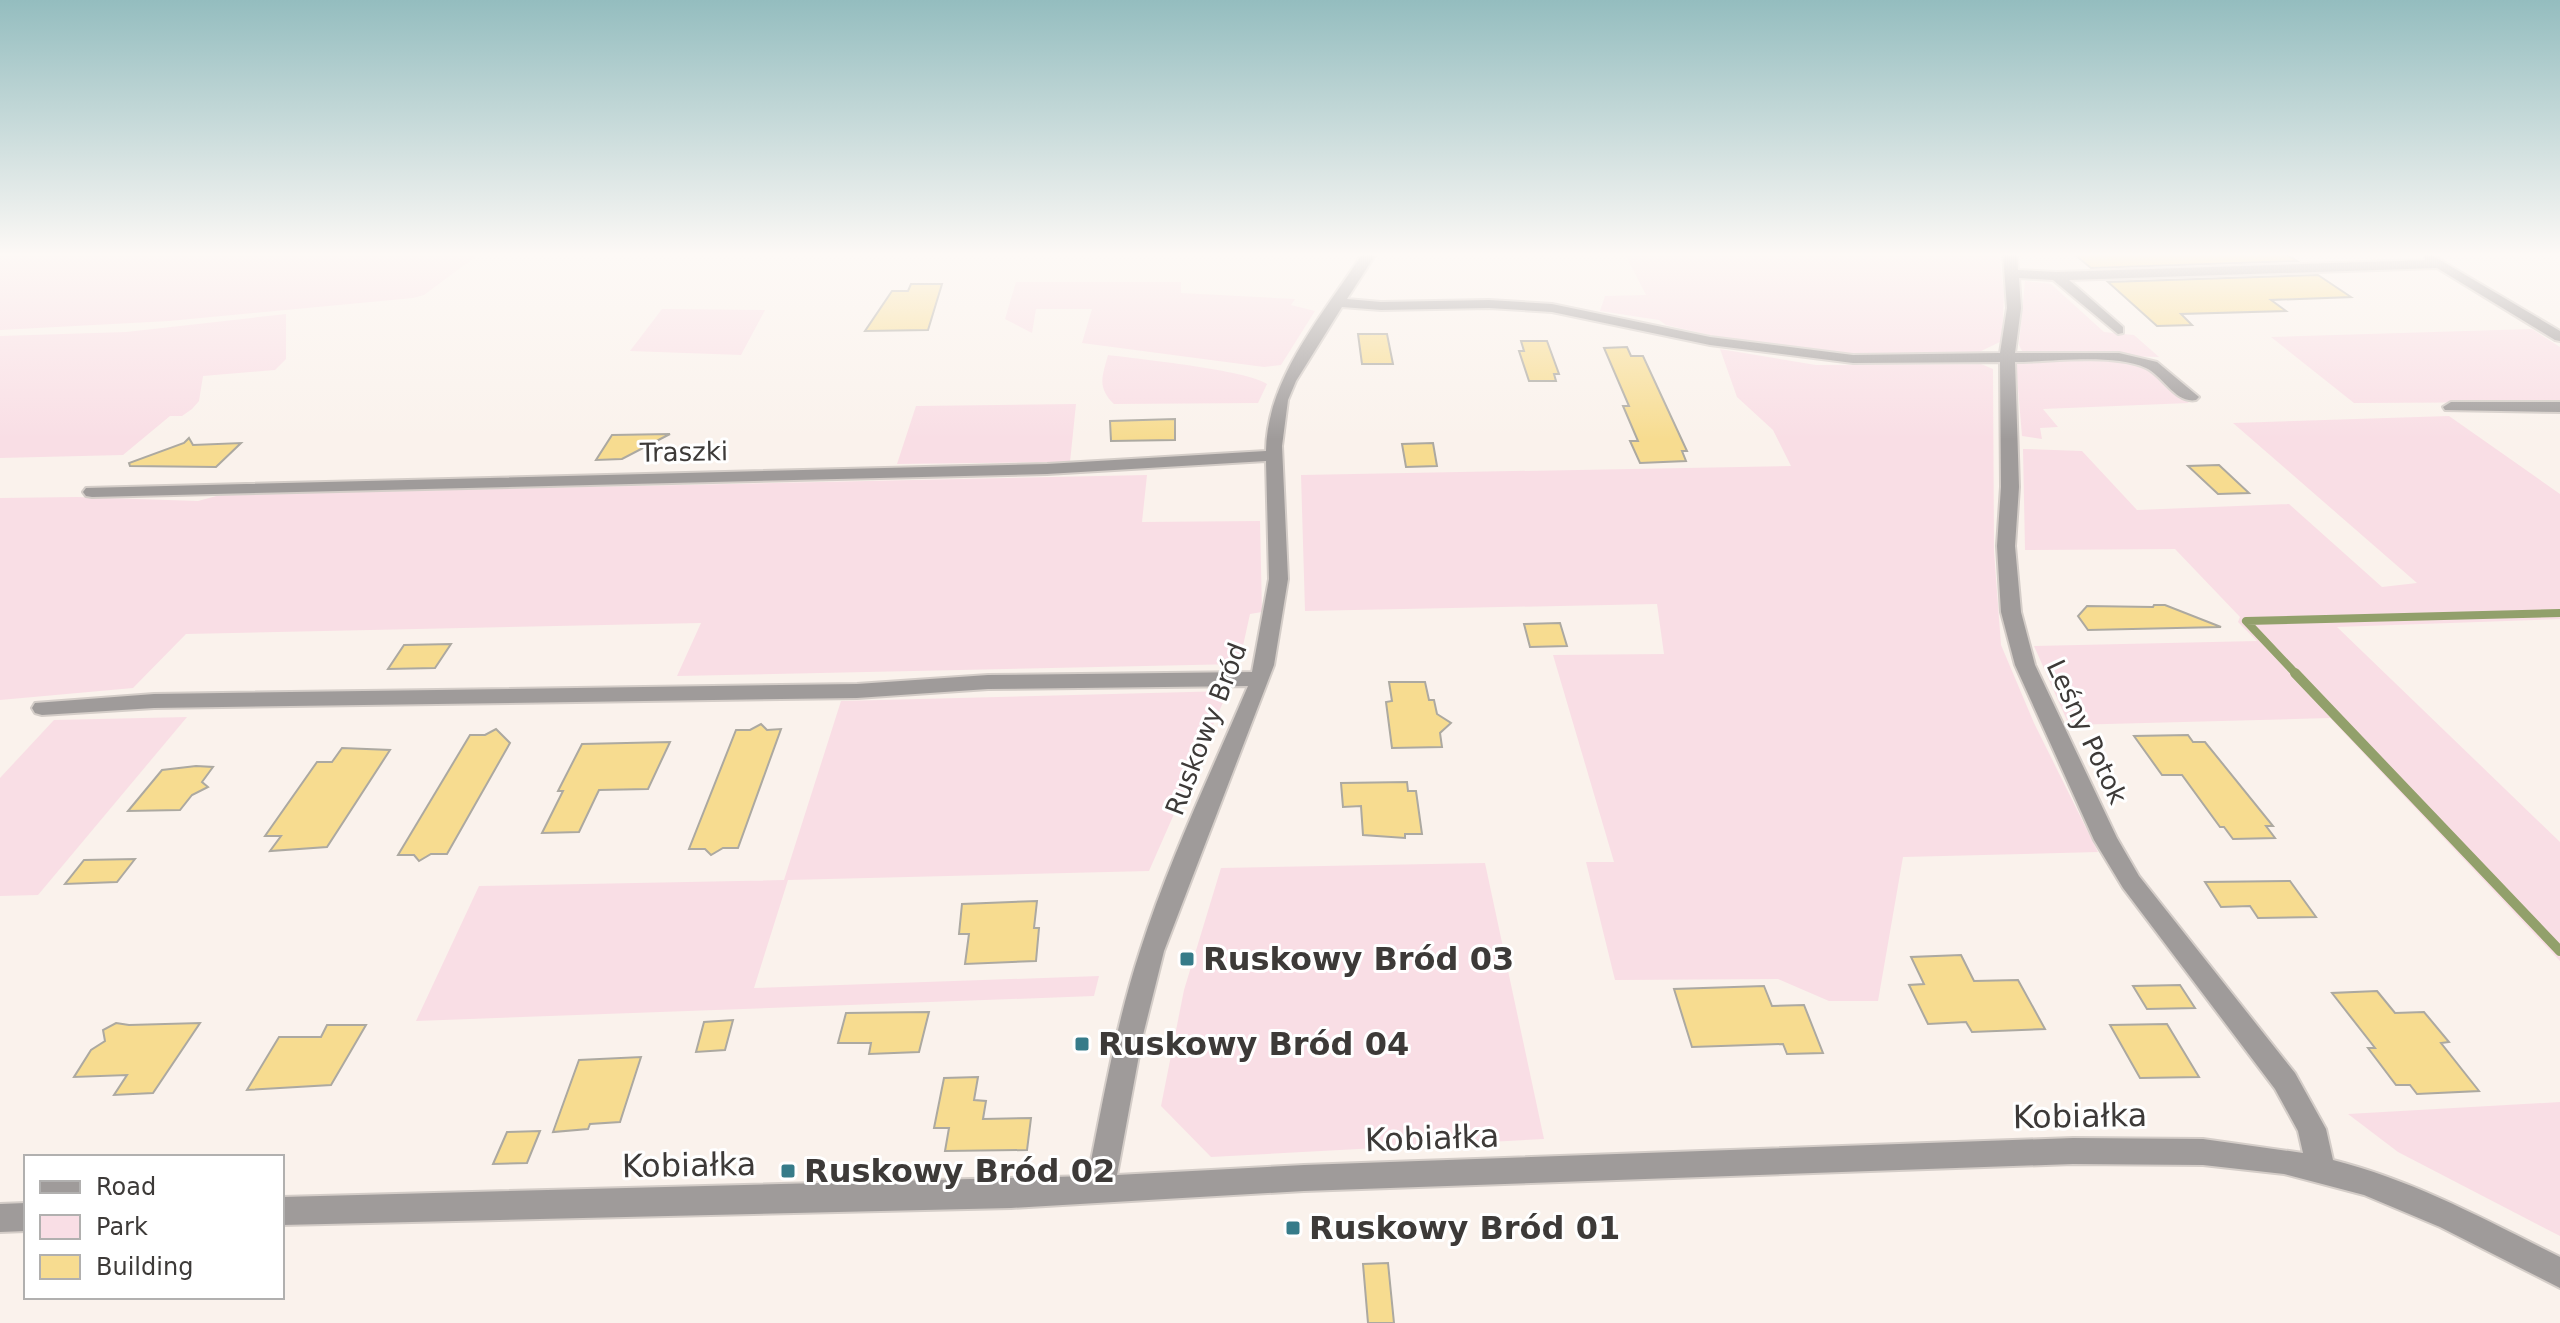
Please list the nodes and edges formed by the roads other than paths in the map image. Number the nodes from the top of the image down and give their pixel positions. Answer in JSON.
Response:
{"nodes":[{"id":1,"x":1329,"y":316,"type":"edge"},
{"id":2,"x":1589,"y":316,"type":"edge"},
{"id":3,"x":2013,"y":316,"type":"edge"},
{"id":4,"x":2102,"y":316,"type":"edge"},
{"id":5,"x":2525,"y":316,"type":"edge"},
{"id":6,"x":2118,"y":330,"type":"dead end"},
{"id":7,"x":2560,"y":337,"type":"edge"},
{"id":8,"x":2007,"y":356,"type":"junction"},
{"id":9,"x":2191,"y":397,"type":"dead end"},
{"id":10,"x":2451,"y":407,"type":"dead end"},
{"id":11,"x":2560,"y":407,"type":"edge"},
{"id":12,"x":1275,"y":456,"type":"junction"},
{"id":13,"x":92,"y":492,"type":"dead end"},
{"id":14,"x":1261,"y":679,"type":"junction"},
{"id":15,"x":42,"y":708,"type":"dead end"},
{"id":16,"x":2320,"y":1168,"type":"junction"},
{"id":17,"x":1100,"y":1189,"type":"junction"},
{"id":18,"x":284,"y":1211,"type":"edge"},
{"id":19,"x":24,"y":1217,"type":"edge"},
{"id":20,"x":0,"y":1218,"type":"edge"},
{"id":21,"x":2560,"y":1273,"type":"edge"}],
"edges":[{"from":1,"to":12,"type":"street","name":"Ruskowy Bród"},
{"from":2,"to":8,"type":"street"},
{"from":3,"to":8,"type":"street","name":"Leśny Potok"},
{"from":4,"to":6,"type":"street"},
{"from":5,"to":7,"type":"street"},
{"from":8,"to":9,"type":"street"},
{"from":8,"to":16,"type":"street","name":"Leśny Potok"},
{"from":10,"to":11,"type":"street"},
{"from":12,"to":13,"type":"street","name":"Traszki"},
{"from":12,"to":14,"type":"street","name":"Ruskowy Bród"},
{"from":14,"to":15,"type":"street"},
{"from":14,"to":17,"type":"street","name":"Ruskowy Bród"},
{"from":16,"to":17,"type":"street","name":"Kobiałka"},
{"from":16,"to":21,"type":"street","name":"Kobiałka"},
{"from":17,"to":18,"type":"street","name":"Kobiałka"},
{"from":19,"to":20,"type":"street"}]}
